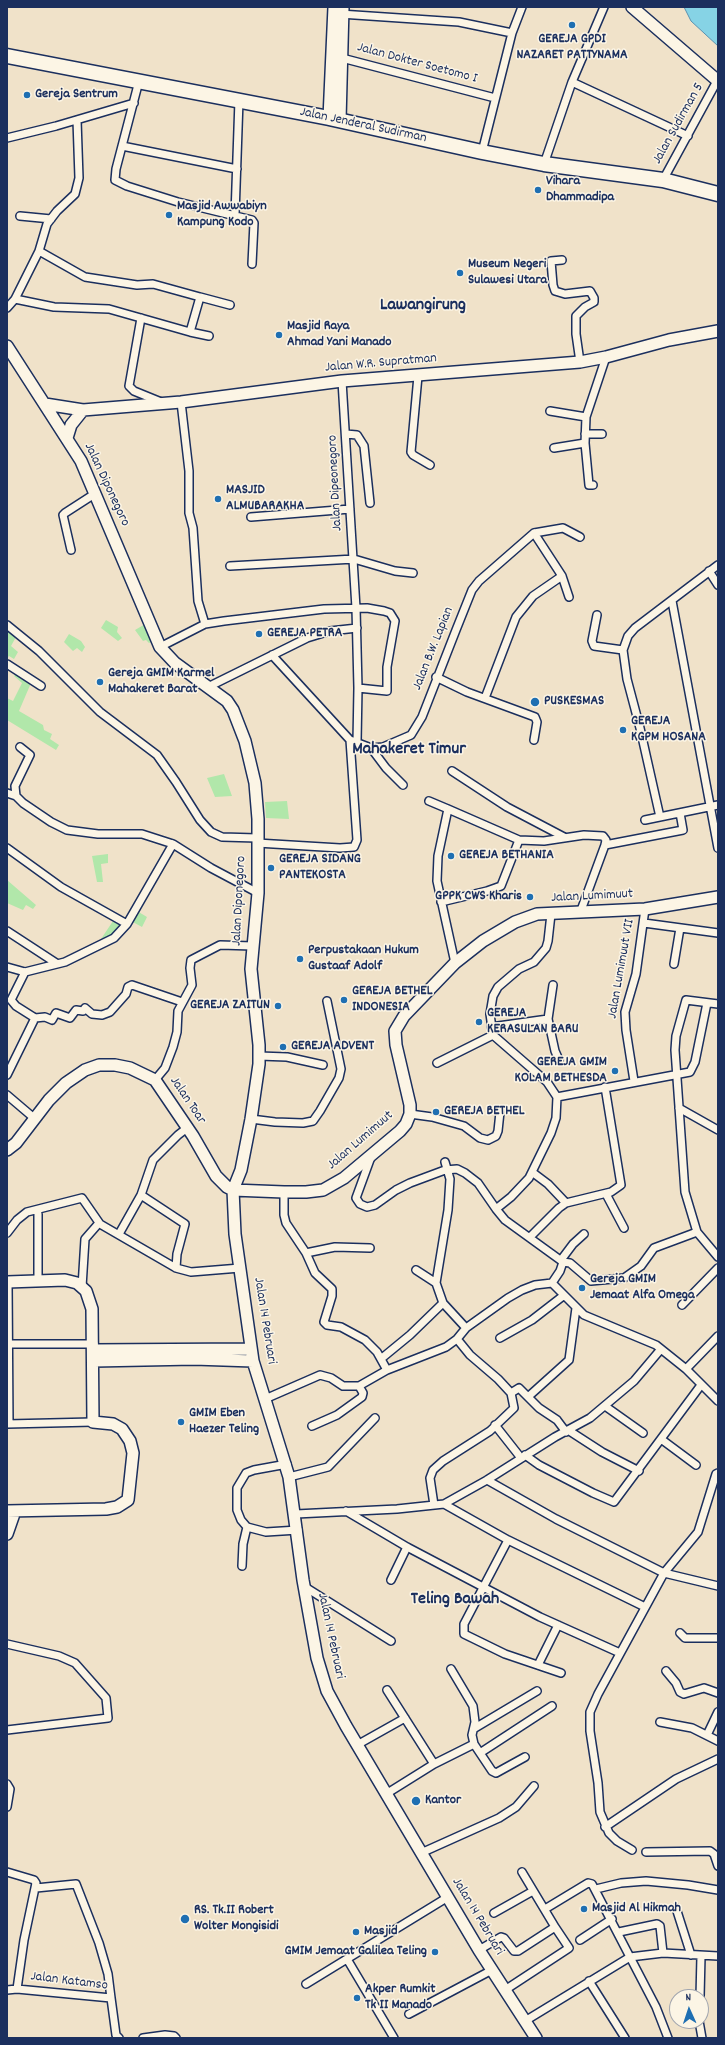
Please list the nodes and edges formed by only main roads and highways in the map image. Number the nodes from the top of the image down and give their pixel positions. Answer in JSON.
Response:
{"nodes":[{"id":1,"x":7,"y":56,"type":"edge"},
{"id":2,"x":718,"y":194,"type":"edge"}],
"edges":[{"from":1,"to":2,"type":"highway","name":"Jalan Jenderal Sudirman"}]}
